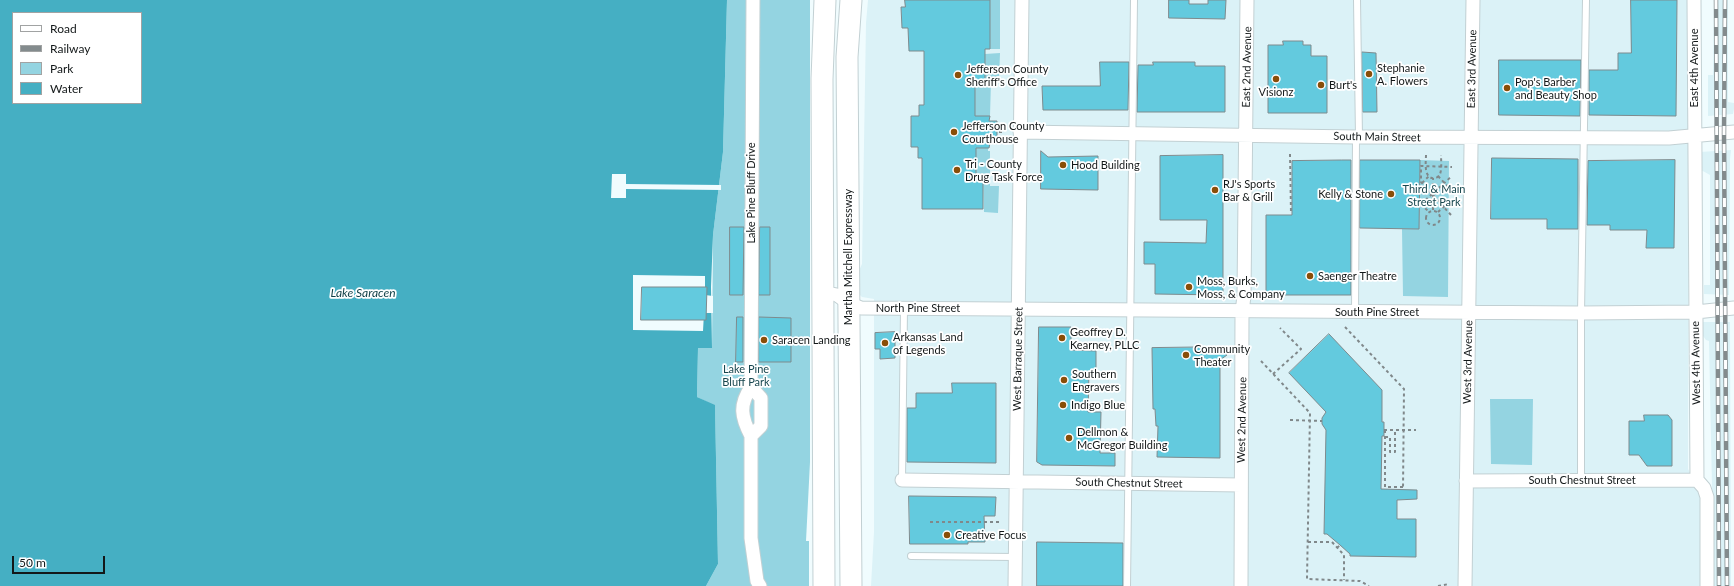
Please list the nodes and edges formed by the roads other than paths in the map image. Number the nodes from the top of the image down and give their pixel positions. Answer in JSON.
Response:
{"nodes":[{"id":1,"x":753,"y":0,"type":"edge"},
{"id":2,"x":825,"y":0,"type":"edge"},
{"id":3,"x":851,"y":0,"type":"edge"},
{"id":4,"x":1022,"y":0,"type":"edge"},
{"id":5,"x":1134,"y":0,"type":"edge"},
{"id":6,"x":1247,"y":0,"type":"edge"},
{"id":7,"x":1357,"y":0,"type":"edge"},
{"id":8,"x":1473,"y":0,"type":"edge"},
{"id":9,"x":1586,"y":0,"type":"edge"},
{"id":10,"x":1694,"y":0,"type":"edge"},
{"id":11,"x":1020,"y":132,"type":"junction"},
{"id":12,"x":1734,"y":132,"type":"edge"},
{"id":13,"x":1133,"y":134,"type":"junction"},
{"id":14,"x":1246,"y":135,"type":"junction"},
{"id":15,"x":1694,"y":136,"type":"junction"},
{"id":16,"x":1357,"y":137,"type":"junction"},
{"id":17,"x":1471,"y":138,"type":"junction"},
{"id":18,"x":1584,"y":138,"type":"junction"},
{"id":19,"x":822,"y":292,"type":"junction"},
{"id":20,"x":848,"y":303,"type":"junction"},
{"id":21,"x":904,"y":308,"type":"junction"},
{"id":22,"x":1734,"y":308,"type":"edge"},
{"id":23,"x":1019,"y":309,"type":"junction"},
{"id":24,"x":1130,"y":311,"type":"junction"},
{"id":25,"x":1242,"y":312,"type":"junction"},
{"id":26,"x":1355,"y":312,"type":"junction"},
{"id":27,"x":1696,"y":312,"type":"junction"},
{"id":28,"x":1468,"y":313,"type":"junction"},
{"id":29,"x":1581,"y":313,"type":"junction"},
{"id":30,"x":751,"y":387,"type":"junction"},
{"id":31,"x":751,"y":436,"type":"junction"},
{"id":32,"x":902,"y":480,"type":"joint"},
{"id":33,"x":1016,"y":480,"type":"junction"},
{"id":34,"x":1581,"y":480,"type":"junction"},
{"id":35,"x":1697,"y":480,"type":"junction"},
{"id":36,"x":1466,"y":481,"type":"junction"},
{"id":37,"x":1129,"y":484,"type":"junction"},
{"id":38,"x":1241,"y":485,"type":"junction"},
{"id":39,"x":911,"y":556,"type":"dead end"},
{"id":40,"x":1015,"y":557,"type":"junction"},
{"id":41,"x":760,"y":586,"type":"edge"},
{"id":42,"x":824,"y":586,"type":"edge"},
{"id":43,"x":851,"y":586,"type":"edge"},
{"id":44,"x":1015,"y":586,"type":"edge"},
{"id":45,"x":1127,"y":586,"type":"edge"},
{"id":46,"x":1241,"y":586,"type":"edge"},
{"id":47,"x":1465,"y":586,"type":"edge"},
{"id":48,"x":1707,"y":586,"type":"edge"}],
"edges":[{"from":1,"to":30,"type":"street","name":"Lake Pine Bluff Drive"},
{"from":2,"to":19,"type":"highway"},
{"from":3,"to":20,"type":"highway","name":"Martha Mitchell Expressway"},
{"from":4,"to":11,"type":"street","name":"West Barraque Street"},
{"from":5,"to":13,"type":"lane"},
{"from":6,"to":14,"type":"street","name":"East 2nd Avenue"},
{"from":7,"to":16,"type":"lane"},
{"from":8,"to":17,"type":"street","name":"East 3rd Avenue"},
{"from":9,"to":18,"type":"lane"},
{"from":10,"to":15,"type":"street","name":"East 4th Avenue"},
{"from":11,"to":13,"type":"street","name":"South Main Street"},
{"from":11,"to":23,"type":"street","name":"West Barraque Street"},
{"from":12,"to":15,"type":"street","name":"South Main Street"},
{"from":13,"to":14,"type":"street","name":"South Main Street"},
{"from":13,"to":24,"type":"lane"},
{"from":14,"to":16,"type":"street","name":"South Main Street"},
{"from":14,"to":25,"type":"street","name":"West 2nd Avenue"},
{"from":15,"to":18,"type":"street","name":"South Main Street"},
{"from":15,"to":27,"type":"street","name":"West 4th Avenue"},
{"from":16,"to":17,"type":"street","name":"South Main Street"},
{"from":16,"to":26,"type":"lane"},
{"from":17,"to":18,"type":"street","name":"South Main Street"},
{"from":17,"to":28,"type":"street","name":"West 3rd Avenue"},
{"from":18,"to":29,"type":"lane"},
{"from":19,"to":20,"type":"street","name":"North Pine Street"},
{"from":19,"to":42,"type":"highway"},
{"from":20,"to":21,"type":"street","name":"North Pine Street"},
{"from":20,"to":43,"type":"highway","name":"Martha Mitchell Expressway"},
{"from":21,"to":23,"type":"street","name":"North Pine Street"},
{"from":21,"to":32,"type":"lane"},
{"from":22,"to":27,"type":"street","name":"South Pine Street"},
{"from":23,"to":24,"type":"street","name":"South Pine Street"},
{"from":23,"to":33,"type":"street","name":"West Barraque Street"},
{"from":24,"to":25,"type":"street","name":"South Pine Street"},
{"from":24,"to":37,"type":"lane"},
{"from":25,"to":26,"type":"street","name":"South Pine Street"},
{"from":25,"to":38,"type":"street","name":"West 2nd Avenue"},
{"from":26,"to":28,"type":"street","name":"South Pine Street"},
{"from":27,"to":29,"type":"street","name":"South Pine Street"},
{"from":27,"to":35,"type":"street","name":"West 4th Avenue"},
{"from":28,"to":29,"type":"street","name":"South Pine Street"},
{"from":28,"to":36,"type":"street","name":"West 3rd Avenue"},
{"from":29,"to":34,"type":"lane"},
{"from":30,"to":31,"type":"street","name":"Lake Pine Bluff Drive"},
{"from":30,"to":31,"type":"street"},
{"from":31,"to":41,"type":"street","name":"Lake Pine Bluff Drive"},
{"from":32,"to":33,"type":"street","name":"South Chestnut Street"},
{"from":33,"to":37,"type":"street","name":"South Chestnut Street"},
{"from":33,"to":40,"type":"street","name":"West Barraque Street"},
{"from":34,"to":35,"type":"street","name":"South Chestnut Street"},
{"from":34,"to":36,"type":"street","name":"South Chestnut Street"},
{"from":35,"to":48,"type":"street"},
{"from":36,"to":47,"type":"street","name":"West 3rd Avenue"},
{"from":37,"to":38,"type":"street","name":"South Chestnut Street"},
{"from":37,"to":45,"type":"lane"},
{"from":38,"to":46,"type":"street","name":"West 2nd Avenue"},
{"from":39,"to":40,"type":"lane"},
{"from":40,"to":44,"type":"street","name":"West Barraque Street"}]}
